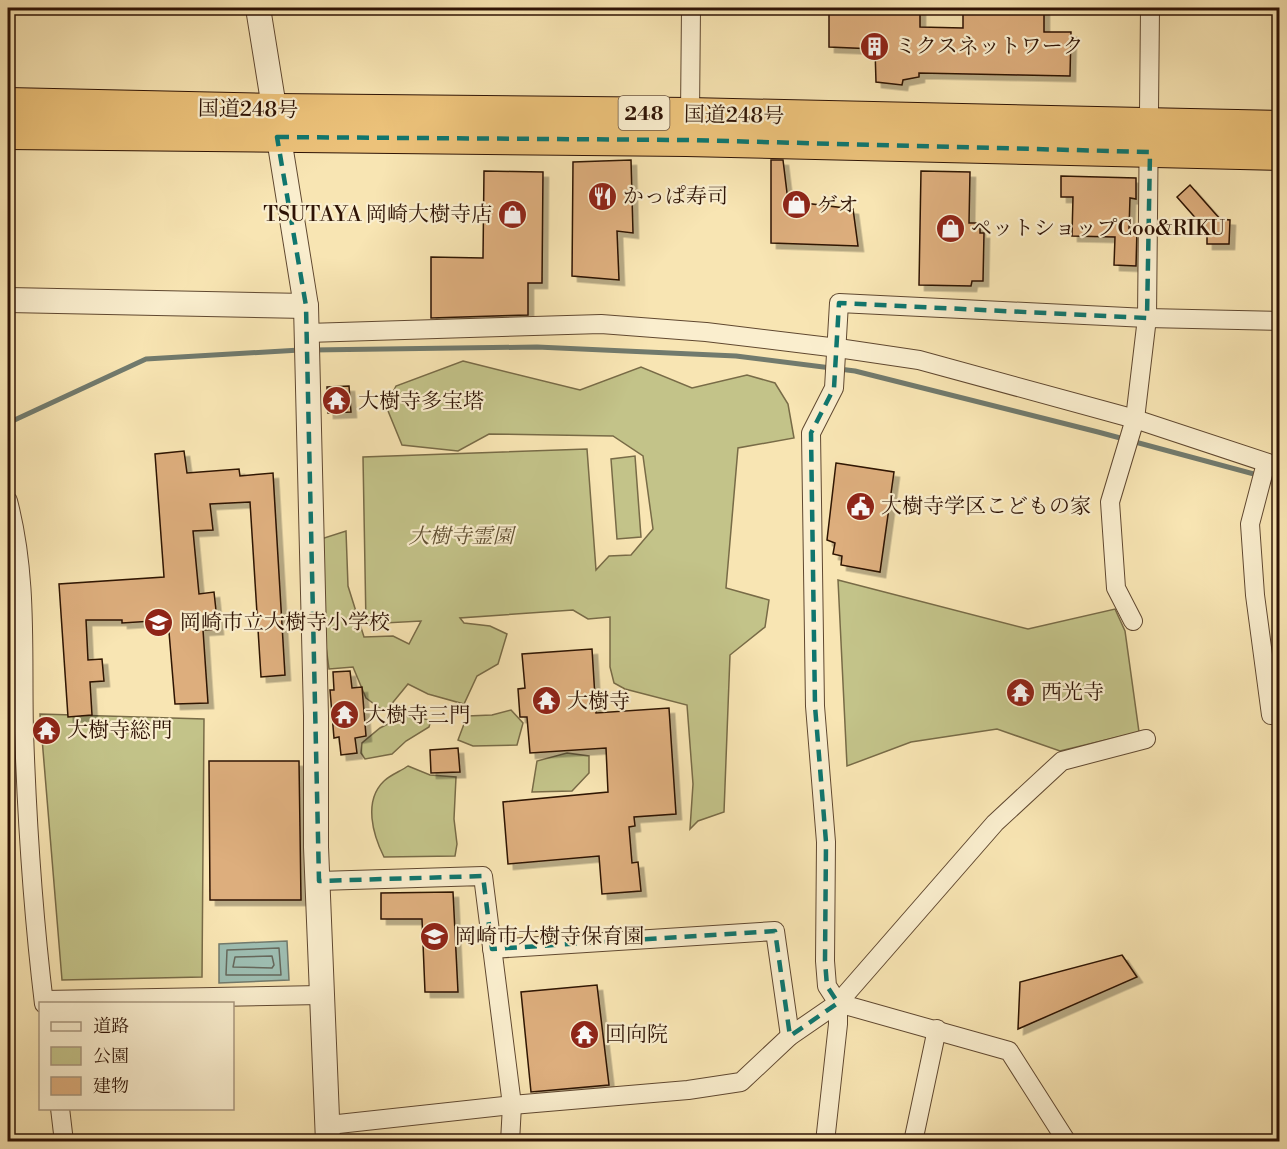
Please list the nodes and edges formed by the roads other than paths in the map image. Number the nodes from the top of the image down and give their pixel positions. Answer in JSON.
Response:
{"nodes":[{"id":1,"x":258,"y":8,"type":"edge"},
{"id":2,"x":691,"y":8,"type":"edge"},
{"id":3,"x":1150,"y":8,"type":"edge"},
{"id":4,"x":8,"y":104,"type":"edge"},
{"id":5,"x":690,"y":114,"type":"junction"},
{"id":6,"x":276,"y":124,"type":"junction"},
{"id":7,"x":1280,"y":127,"type":"edge"},
{"id":8,"x":8,"y":133,"type":"edge"},
{"id":9,"x":1150,"y":139,"type":"junction"},
{"id":10,"x":1280,"y":154,"type":"edge"},
{"id":11,"x":8,"y":300,"type":"edge"},
{"id":12,"x":306,"y":306,"type":"junction"},
{"id":13,"x":1147,"y":318,"type":"junction"},
{"id":14,"x":1280,"y":321,"type":"edge"},
{"id":15,"x":307,"y":333,"type":"junction"},
{"id":16,"x":838,"y":348,"type":"junction"},
{"id":17,"x":1135,"y":419,"type":"junction"},
{"id":18,"x":1273,"y":465,"type":"edge"},
{"id":19,"x":8,"y":501,"type":"edge"},
{"id":20,"x":1133,"y":621,"type":"dead end"},
{"id":21,"x":1271,"y":715,"type":"dead end"},
{"id":22,"x":16,"y":730,"type":"edge"},
{"id":23,"x":1146,"y":739,"type":"dead end"},
{"id":24,"x":319,"y":881,"type":"junction"},
{"id":25,"x":492,"y":949,"type":"junction"},
{"id":26,"x":321,"y":995,"type":"junction"},
{"id":27,"x":44,"y":1002,"type":"edge"},
{"id":28,"x":838,"y":1003,"type":"junction"},
{"id":29,"x":937,"y":1029,"type":"junction"},
{"id":30,"x":790,"y":1036,"type":"junction"},
{"id":31,"x":512,"y":1105,"type":"junction"},
{"id":32,"x":60,"y":1110,"type":"edge"},
{"id":33,"x":328,"y":1133,"type":"edge"},
{"id":34,"x":64,"y":1142,"type":"edge"},
{"id":35,"x":510,"y":1142,"type":"edge"},
{"id":36,"x":825,"y":1142,"type":"edge"},
{"id":37,"x":913,"y":1142,"type":"edge"},
{"id":38,"x":1067,"y":1142,"type":"edge"}],
"edges":[{"from":1,"to":6,"type":"street"},
{"from":2,"to":5,"type":"street"},
{"from":3,"to":9,"type":"street"},
{"from":4,"to":6,"type":"highway","name":"国道248号","number":"248"},
{"from":5,"to":6,"type":"highway","name":"国道248号","number":"248"},
{"from":5,"to":9,"type":"highway","name":"国道248号","number":"248"},
{"from":6,"to":8,"type":"highway","name":"国道248号","number":"248"},
{"from":6,"to":9,"type":"highway","name":"国道248号","number":"248"},
{"from":6,"to":12,"type":"street"},
{"from":7,"to":9,"type":"highway","name":"国道248号","number":"248"},
{"from":9,"to":10,"type":"highway","name":"国道248号","number":"248"},
{"from":9,"to":13,"type":"street"},
{"from":11,"to":12,"type":"street"},
{"from":12,"to":15,"type":"street"},
{"from":13,"to":14,"type":"street"},
{"from":13,"to":16,"type":"street"},
{"from":13,"to":17,"type":"street"},
{"from":15,"to":16,"type":"street"},
{"from":15,"to":24,"type":"street"},
{"from":16,"to":17,"type":"street"},
{"from":16,"to":28,"type":"street"},
{"from":17,"to":18,"type":"street"},
{"from":17,"to":20,"type":"street"},
{"from":18,"to":21,"type":"street"},
{"from":19,"to":22,"type":"street"},
{"from":22,"to":27,"type":"street"},
{"from":23,"to":28,"type":"street"},
{"from":24,"to":25,"type":"street"},
{"from":24,"to":26,"type":"street"},
{"from":25,"to":30,"type":"street"},
{"from":25,"to":31,"type":"street"},
{"from":26,"to":27,"type":"street"},
{"from":26,"to":33,"type":"street"},
{"from":28,"to":29,"type":"street"},
{"from":28,"to":30,"type":"street"},
{"from":28,"to":36,"type":"street"},
{"from":29,"to":37,"type":"street"},
{"from":29,"to":38,"type":"street"},
{"from":30,"to":31,"type":"street"},
{"from":31,"to":33,"type":"street"},
{"from":31,"to":35,"type":"street"},
{"from":32,"to":34,"type":"street"}]}
